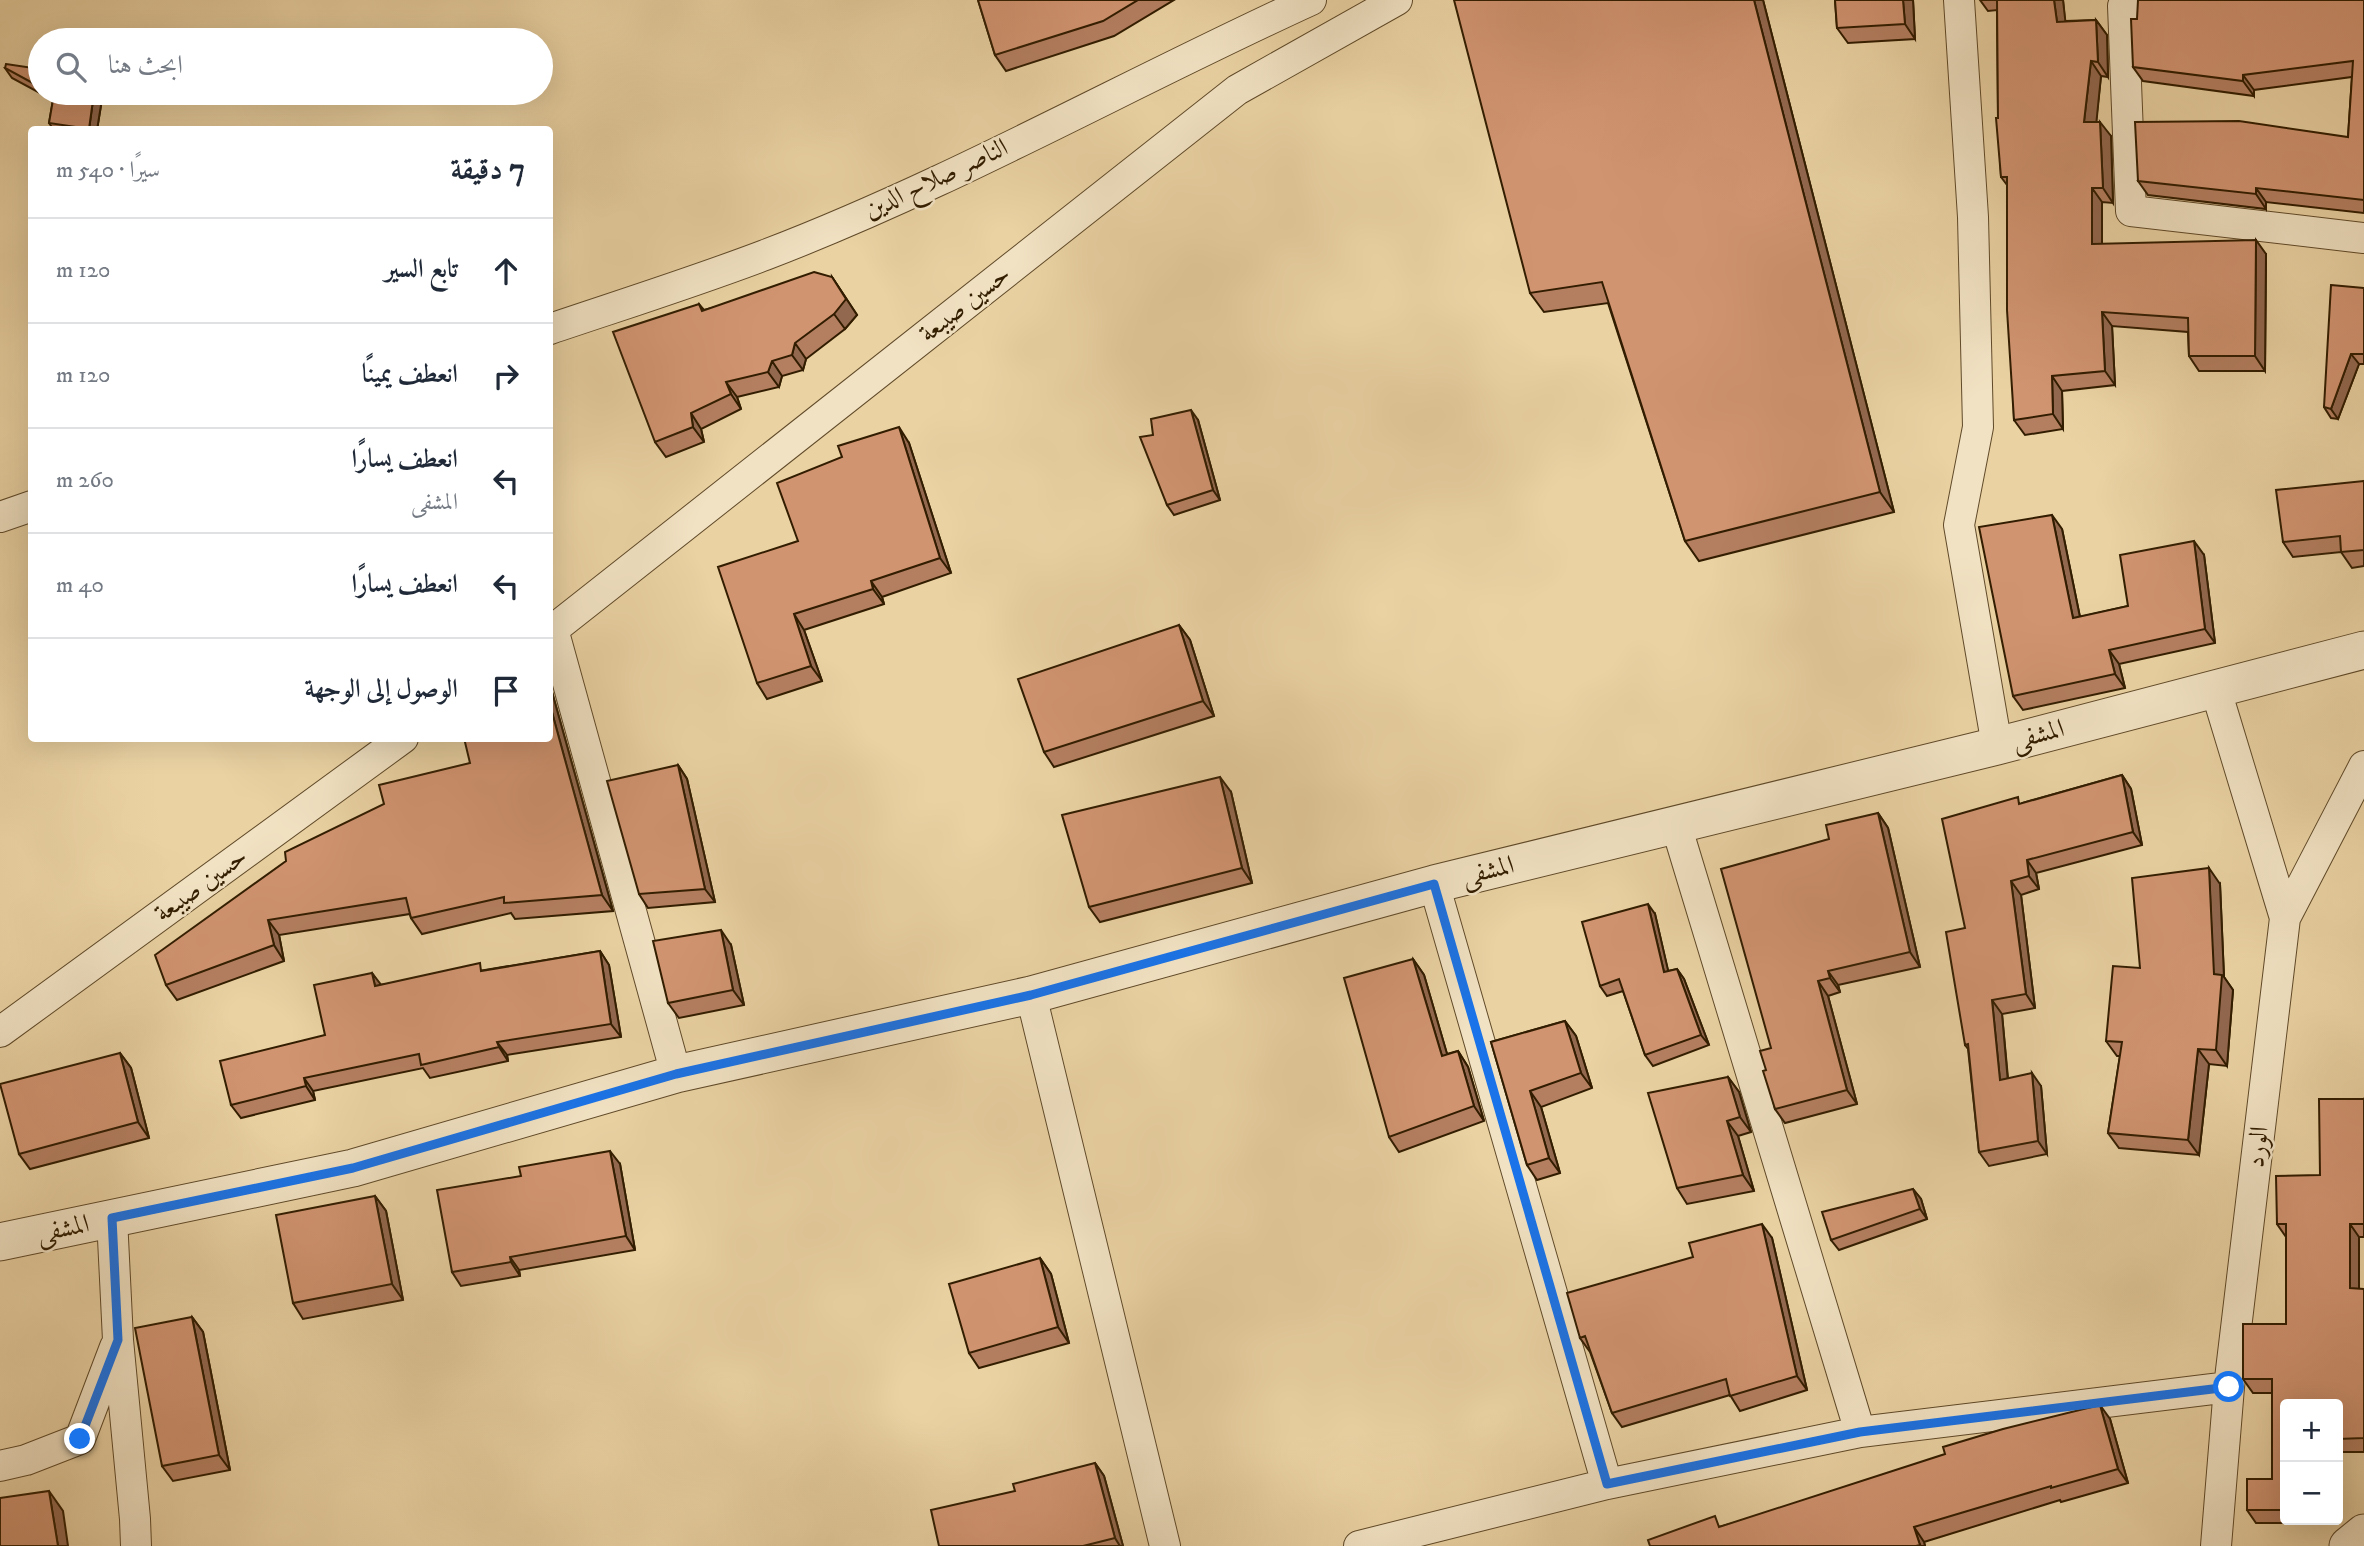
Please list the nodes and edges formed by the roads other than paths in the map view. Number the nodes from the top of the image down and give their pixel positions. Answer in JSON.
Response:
{"nodes":[{"id":1,"x":1311,"y":0,"type":"edge"},
{"id":2,"x":1397,"y":0,"type":"edge"},
{"id":3,"x":1959,"y":0,"type":"edge"},
{"id":4,"x":2123,"y":6,"type":"dead end"},
{"id":5,"x":2364,"y":238,"type":"edge"},
{"id":6,"x":553,"y":328,"type":"edge"},
{"id":7,"x":28,"y":507,"type":"edge"},
{"id":8,"x":0,"y":517,"type":"edge"},
{"id":9,"x":553,"y":629,"type":"edge"},
{"id":10,"x":553,"y":638,"type":"edge"},
{"id":11,"x":2364,"y":650,"type":"edge"},
{"id":12,"x":2216,"y":687,"type":"junction"},
{"id":13,"x":398,"y":742,"type":"edge"},
{"id":14,"x":1997,"y":746,"type":"junction"},
{"id":15,"x":2364,"y":766,"type":"edge"},
{"id":16,"x":1676,"y":825,"type":"junction"},
{"id":17,"x":1434,"y":884,"type":"junction"},
{"id":18,"x":2286,"y":918,"type":"junction"},
{"id":19,"x":1031,"y":995,"type":"junction"},
{"id":20,"x":0,"y":1032,"type":"edge"},
{"id":21,"x":676,"y":1074,"type":"junction"},
{"id":22,"x":112,"y":1218,"type":"junction"},
{"id":23,"x":0,"y":1242,"type":"edge"},
{"id":24,"x":118,"y":1340,"type":"junction"},
{"id":25,"x":2229,"y":1387,"type":"junction"},
{"id":26,"x":1860,"y":1432,"type":"junction"},
{"id":27,"x":0,"y":1466,"type":"edge"},
{"id":28,"x":1607,"y":1484,"type":"junction"},
{"id":29,"x":2364,"y":1532,"type":"edge"},
{"id":30,"x":136,"y":1546,"type":"edge"},
{"id":31,"x":1165,"y":1546,"type":"edge"},
{"id":32,"x":1359,"y":1546,"type":"edge"},
{"id":33,"x":2216,"y":1546,"type":"edge"},
{"id":34,"x":2348,"y":1546,"type":"edge"}],
"edges":[{"from":1,"to":6,"type":"street","name":"الناصر صلاح الدين"},
{"from":2,"to":9,"type":"street","name":"حسين صيبعة"},
{"from":3,"to":14,"type":"street"},
{"from":4,"to":5,"type":"street"},
{"from":7,"to":8,"type":"street"},
{"from":10,"to":21,"type":"street"},
{"from":11,"to":12,"type":"street","name":"المشفى"},
{"from":12,"to":14,"type":"street","name":"المشفى"},
{"from":12,"to":18,"type":"street"},
{"from":13,"to":20,"type":"street","name":"حسين صيبعة"},
{"from":14,"to":16,"type":"street","name":"المشفى"},
{"from":15,"to":18,"type":"street","name":"الورد"},
{"from":16,"to":17,"type":"street","name":"المشفى"},
{"from":16,"to":26,"type":"street"},
{"from":17,"to":19,"type":"street","name":"المشفى"},
{"from":17,"to":28,"type":"street"},
{"from":18,"to":25,"type":"street","name":"الورد"},
{"from":19,"to":21,"type":"street","name":"المشفى"},
{"from":19,"to":31,"type":"street"},
{"from":21,"to":22,"type":"street","name":"المشفى"},
{"from":22,"to":23,"type":"street","name":"المشفى"},
{"from":22,"to":24,"type":"street"},
{"from":24,"to":27,"type":"street"},
{"from":24,"to":30,"type":"street"},
{"from":25,"to":26,"type":"street"},
{"from":25,"to":33,"type":"street","name":"الورد"},
{"from":26,"to":28,"type":"street"},
{"from":28,"to":32,"type":"street"},
{"from":29,"to":34,"type":"street"}]}
